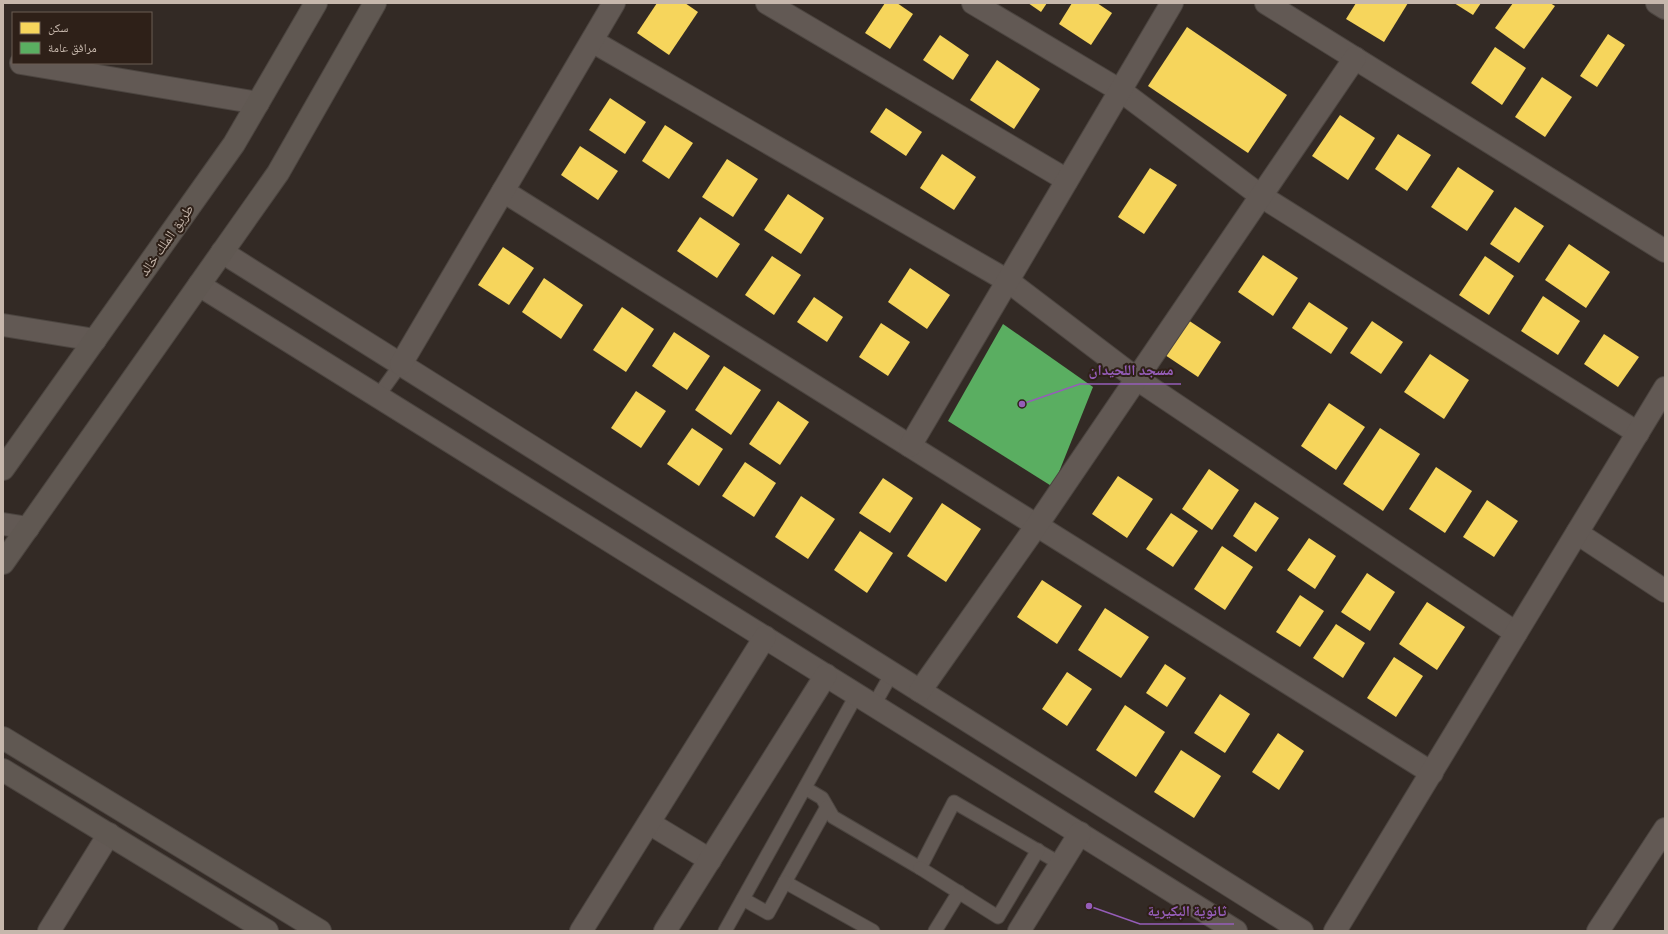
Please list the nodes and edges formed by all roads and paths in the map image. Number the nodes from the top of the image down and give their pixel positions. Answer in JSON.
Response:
{"nodes":[{"id":1,"x":316,"y":3,"type":"edge"},
{"id":2,"x":376,"y":3,"type":"edge"},
{"id":3,"x":614,"y":3,"type":"edge"},
{"id":4,"x":768,"y":3,"type":"edge"},
{"id":5,"x":973,"y":3,"type":"edge"},
{"id":6,"x":1172,"y":3,"type":"edge"},
{"id":7,"x":1266,"y":3,"type":"edge"},
{"id":8,"x":1657,"y":3,"type":"edge"},
{"id":9,"x":1665,"y":8,"type":"edge"},
{"id":10,"x":592,"y":41,"type":"junction"},
{"id":11,"x":1355,"y":58,"type":"junction"},
{"id":12,"x":27,"y":64,"type":"edge"},
{"id":13,"x":1120,"y":91,"type":"junction"},
{"id":14,"x":258,"y":103,"type":"junction"},
{"id":15,"x":1068,"y":180,"type":"junction"},
{"id":16,"x":504,"y":191,"type":"junction"},
{"id":17,"x":1261,"y":196,"type":"junction"},
{"id":18,"x":1665,"y":251,"type":"edge"},
{"id":19,"x":222,"y":252,"type":"junction"},
{"id":20,"x":1008,"y":281,"type":"junction"},
{"id":21,"x":199,"y":285,"type":"junction"},
{"id":22,"x":3,"y":325,"type":"edge"},
{"id":23,"x":95,"y":340,"type":"junction"},
{"id":24,"x":401,"y":364,"type":"junction"},
{"id":25,"x":1137,"y":379,"type":"junction"},
{"id":26,"x":1665,"y":388,"type":"edge"},
{"id":27,"x":378,"y":396,"type":"junction"},
{"id":28,"x":1638,"y":433,"type":"junction"},
{"id":29,"x":910,"y":446,"type":"junction"},
{"id":30,"x":3,"y":469,"type":"edge"},
{"id":31,"x":3,"y":524,"type":"edge"},
{"id":32,"x":1037,"y":525,"type":"junction"},
{"id":33,"x":28,"y":528,"type":"junction"},
{"id":34,"x":1577,"y":533,"type":"junction"},
{"id":35,"x":3,"y":563,"type":"edge"},
{"id":36,"x":1665,"y":590,"type":"edge"},
{"id":37,"x":1516,"y":633,"type":"junction"},
{"id":38,"x":765,"y":637,"type":"junction"},
{"id":39,"x":892,"y":673,"type":"junction"},
{"id":40,"x":826,"y":675,"type":"junction"},
{"id":41,"x":920,"y":691,"type":"junction"},
{"id":42,"x":865,"y":700,"type":"junction"},
{"id":43,"x":3,"y":738,"type":"edge"},
{"id":44,"x":3,"y":770,"type":"edge"},
{"id":45,"x":1432,"y":773,"type":"junction"},
{"id":46,"x":805,"y":788,"type":"junction"},
{"id":47,"x":827,"y":807,"type":"junction"},
{"id":48,"x":649,"y":823,"type":"junction"},
{"id":49,"x":1665,"y":829,"type":"edge"},
{"id":50,"x":1080,"y":833,"type":"junction"},
{"id":51,"x":109,"y":834,"type":"junction"},
{"id":52,"x":1038,"y":850,"type":"junction"},
{"id":53,"x":710,"y":860,"type":"junction"},
{"id":54,"x":1061,"y":864,"type":"junction"},
{"id":55,"x":920,"y":868,"type":"junction"},
{"id":56,"x":785,"y":882,"type":"junction"},
{"id":57,"x":959,"y":892,"type":"junction"},
{"id":58,"x":743,"y":899,"type":"junction"},
{"id":59,"x":49,"y":931,"type":"edge"},
{"id":60,"x":267,"y":931,"type":"edge"},
{"id":61,"x":320,"y":931,"type":"edge"},
{"id":62,"x":581,"y":931,"type":"edge"},
{"id":63,"x":665,"y":931,"type":"edge"},
{"id":64,"x":725,"y":931,"type":"edge"},
{"id":65,"x":872,"y":931,"type":"edge"},
{"id":66,"x":935,"y":931,"type":"edge"},
{"id":67,"x":1019,"y":931,"type":"edge"},
{"id":68,"x":1236,"y":931,"type":"edge"},
{"id":69,"x":1302,"y":931,"type":"edge"},
{"id":70,"x":1335,"y":931,"type":"edge"},
{"id":71,"x":1598,"y":931,"type":"edge"}],
"edges":[{"from":1,"to":14,"type":"main road","name":"طريق الملك خالد"},
{"from":2,"to":19,"type":"main road"},
{"from":3,"to":10,"type":"street"},
{"from":4,"to":15,"type":"street"},
{"from":5,"to":13,"type":"street"},
{"from":6,"to":13,"type":"street"},
{"from":7,"to":11,"type":"street"},
{"from":8,"to":9,"type":"street"},
{"from":10,"to":16,"type":"street"},
{"from":10,"to":20,"type":"street"},
{"from":11,"to":17,"type":"street"},
{"from":11,"to":18,"type":"street"},
{"from":12,"to":14,"type":"street"},
{"from":13,"to":15,"type":"street"},
{"from":13,"to":17,"type":"street"},
{"from":14,"to":23,"type":"main road","name":"طريق الملك خالد"},
{"from":15,"to":20,"type":"street"},
{"from":16,"to":24,"type":"street"},
{"from":16,"to":29,"type":"street"},
{"from":17,"to":25,"type":"street"},
{"from":17,"to":28,"type":"street"},
{"from":19,"to":21,"type":"main road"},
{"from":19,"to":24,"type":"street"},
{"from":20,"to":25,"type":"street"},
{"from":20,"to":29,"type":"street"},
{"from":21,"to":27,"type":"street"},
{"from":21,"to":33,"type":"main road"},
{"from":22,"to":23,"type":"street"},
{"from":23,"to":30,"type":"main road","name":"طريق الملك خالد"},
{"from":24,"to":27,"type":"lane"},
{"from":24,"to":39,"type":"street"},
{"from":25,"to":32,"type":"street"},
{"from":25,"to":37,"type":"street"},
{"from":26,"to":28,"type":"street"},
{"from":27,"to":38,"type":"street"},
{"from":28,"to":34,"type":"street"},
{"from":29,"to":32,"type":"street"},
{"from":31,"to":33,"type":"street"},
{"from":32,"to":41,"type":"street"},
{"from":32,"to":45,"type":"street"},
{"from":33,"to":35,"type":"main road"},
{"from":34,"to":36,"type":"street"},
{"from":34,"to":37,"type":"street"},
{"from":37,"to":45,"type":"street"},
{"from":38,"to":40,"type":"street"},
{"from":38,"to":48,"type":"street"},
{"from":39,"to":41,"type":"street"},
{"from":39,"to":42,"type":"lane"},
{"from":40,"to":42,"type":"street"},
{"from":40,"to":53,"type":"street"},
{"from":41,"to":69,"type":"street"},
{"from":42,"to":46,"type":"lane"},
{"from":42,"to":50,"type":"street"},
{"from":43,"to":61,"type":"main road"},
{"from":44,"to":51,"type":"main road"},
{"from":45,"to":70,"type":"street"},
{"from":46,"to":47,"type":"lane"},
{"from":46,"to":58,"type":"lane"},
{"from":47,"to":55,"type":"lane"},
{"from":47,"to":56,"type":"lane"},
{"from":48,"to":53,"type":"street"},
{"from":48,"to":62,"type":"street"},
{"from":49,"to":71,"type":"street"},
{"from":50,"to":54,"type":"street"},
{"from":50,"to":68,"type":"street"},
{"from":51,"to":59,"type":"street"},
{"from":51,"to":60,"type":"main road"},
{"from":52,"to":54,"type":"lane"},
{"from":52,"to":55,"type":"lane"},
{"from":52,"to":57,"type":"lane"},
{"from":53,"to":63,"type":"street"},
{"from":54,"to":67,"type":"street"},
{"from":55,"to":57,"type":"lane"},
{"from":56,"to":58,"type":"lane"},
{"from":56,"to":65,"type":"lane"},
{"from":57,"to":66,"type":"lane"},
{"from":58,"to":64,"type":"lane"}]}
